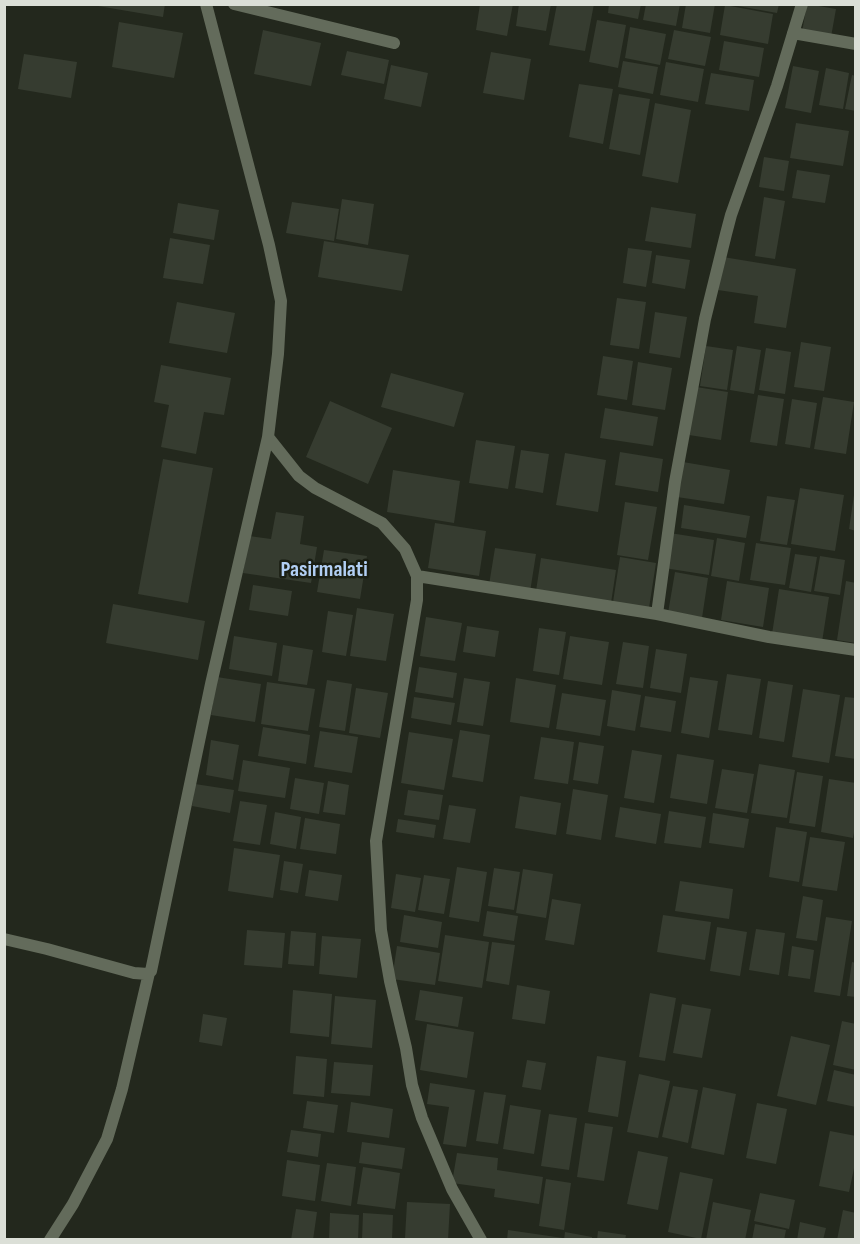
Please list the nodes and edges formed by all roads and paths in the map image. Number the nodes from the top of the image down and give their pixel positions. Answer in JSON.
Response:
{"nodes":[{"id":1,"x":206,"y":4,"type":"edge"},
{"id":2,"x":234,"y":4,"type":"edge"},
{"id":3,"x":802,"y":4,"type":"edge"},
{"id":4,"x":793,"y":33,"type":"junction"},
{"id":5,"x":394,"y":43,"type":"dead end"},
{"id":6,"x":855,"y":44,"type":"edge"},
{"id":7,"x":268,"y":437,"type":"junction"},
{"id":8,"x":417,"y":576,"type":"junction"},
{"id":9,"x":657,"y":614,"type":"junction"},
{"id":10,"x":855,"y":650,"type":"edge"},
{"id":11,"x":4,"y":939,"type":"edge"},
{"id":12,"x":149,"y":973,"type":"junction"},
{"id":13,"x":50,"y":1239,"type":"edge"},
{"id":14,"x":481,"y":1239,"type":"edge"}],
"edges":[{"from":1,"to":7,"type":"street"},
{"from":2,"to":5,"type":"street"},
{"from":3,"to":4,"type":"street"},
{"from":4,"to":6,"type":"street"},
{"from":4,"to":9,"type":"street"},
{"from":7,"to":8,"type":"street"},
{"from":7,"to":12,"type":"street"},
{"from":8,"to":9,"type":"street"},
{"from":8,"to":14,"type":"street"},
{"from":9,"to":10,"type":"street"},
{"from":11,"to":12,"type":"street"},
{"from":12,"to":13,"type":"street"}]}
